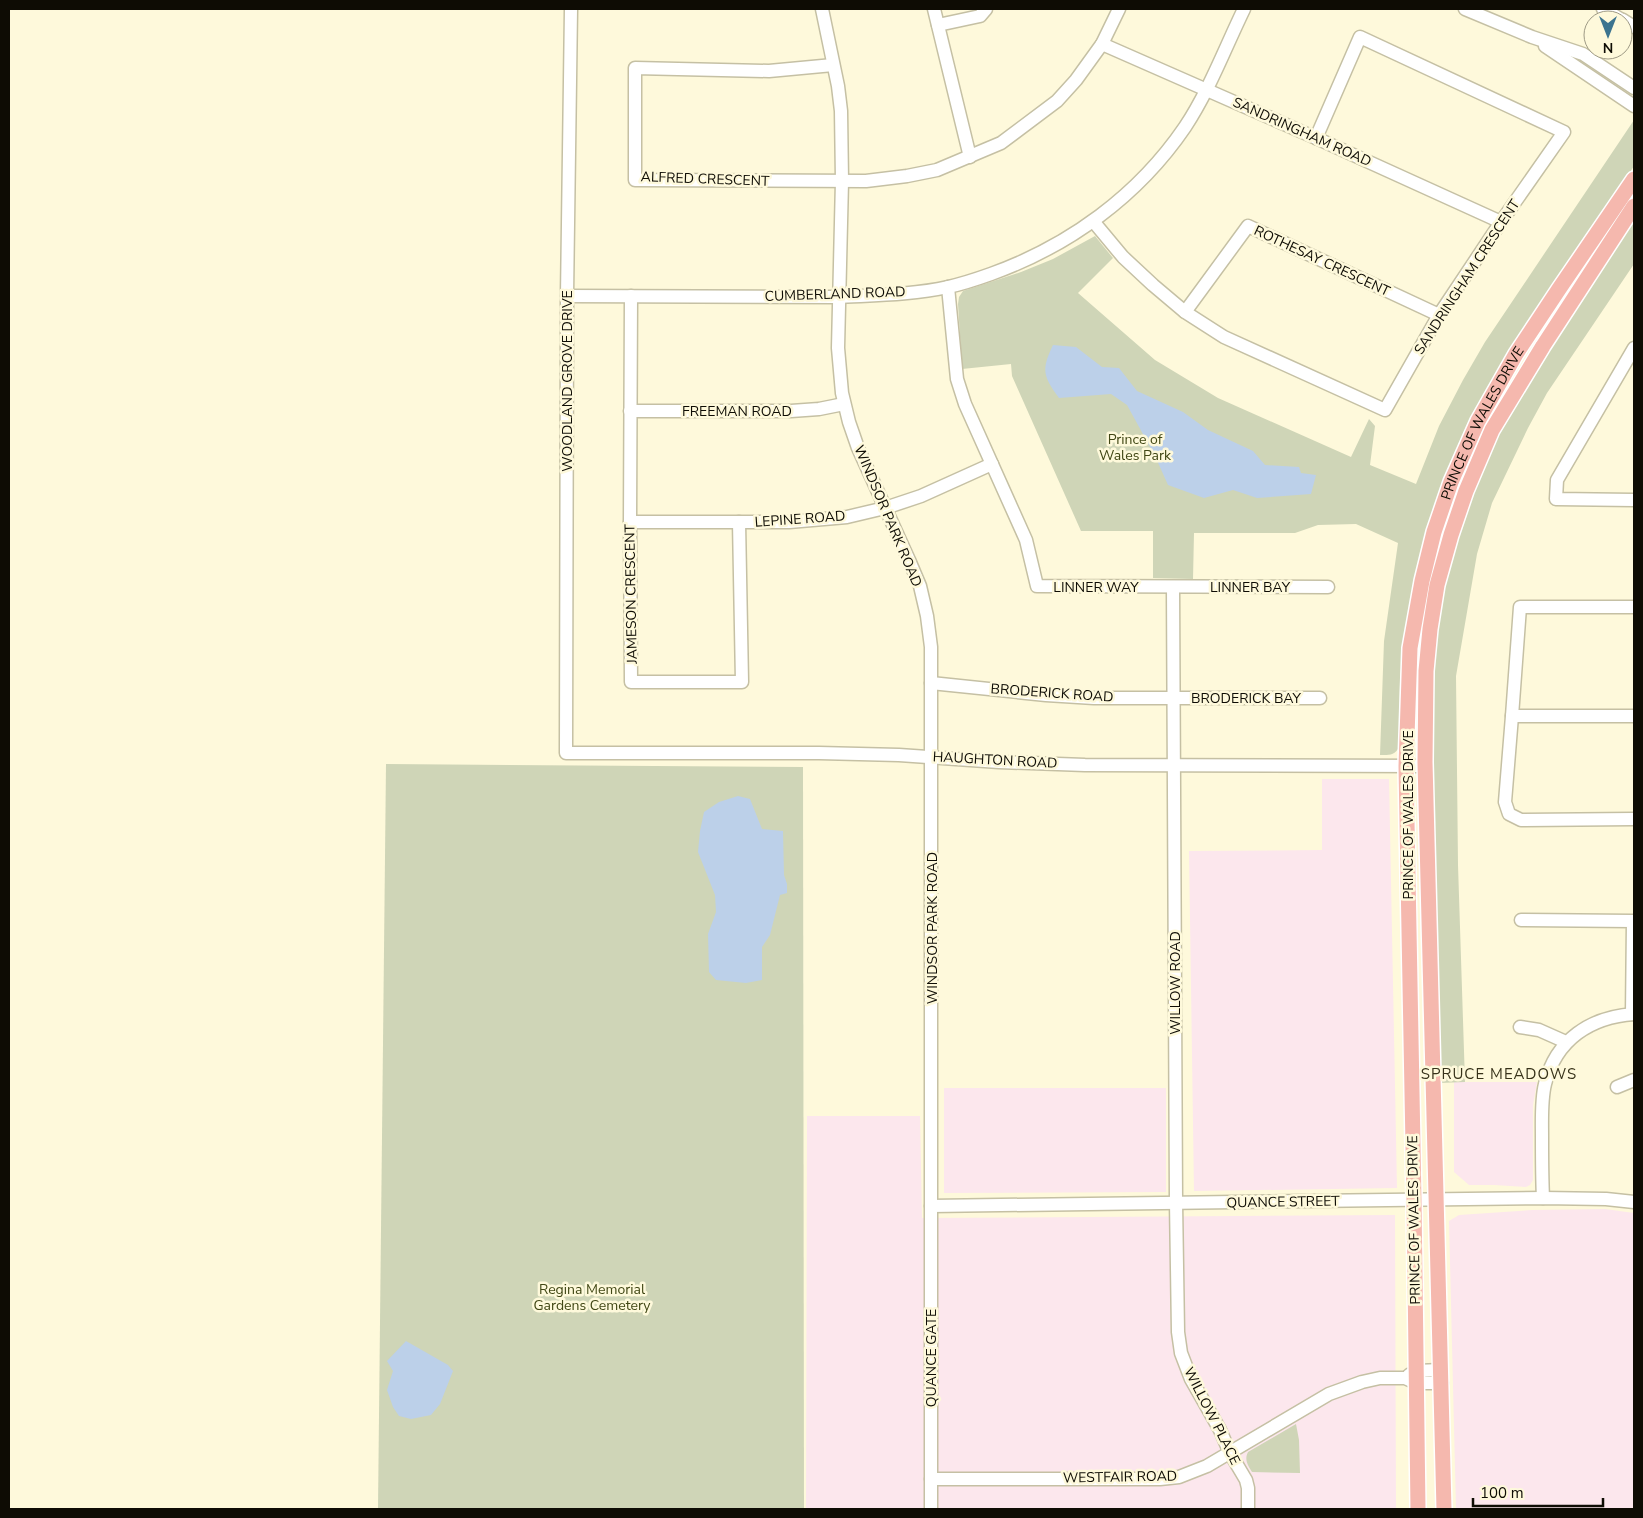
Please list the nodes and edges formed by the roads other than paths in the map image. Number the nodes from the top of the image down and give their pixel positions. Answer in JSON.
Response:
{"nodes":[{"id":1,"x":571,"y":9,"type":"edge"},
{"id":2,"x":822,"y":9,"type":"edge"},
{"id":3,"x":934,"y":9,"type":"edge"},
{"id":4,"x":986,"y":9,"type":"edge"},
{"id":5,"x":1120,"y":9,"type":"edge"},
{"id":6,"x":1244,"y":9,"type":"edge"},
{"id":7,"x":1465,"y":9,"type":"edge"},
{"id":8,"x":938,"y":25,"type":"junction"},
{"id":9,"x":1532,"y":37,"type":"junction"},
{"id":10,"x":1102,"y":44,"type":"junction"},
{"id":11,"x":833,"y":64,"type":"junction"},
{"id":12,"x":1634,"y":88,"type":"edge"},
{"id":13,"x":1206,"y":90,"type":"junction"},
{"id":14,"x":1634,"y":106,"type":"edge"},
{"id":15,"x":1316,"y":138,"type":"junction"},
{"id":16,"x":970,"y":157,"type":"junction"},
{"id":17,"x":1634,"y":179,"type":"edge"},
{"id":18,"x":842,"y":181,"type":"junction"},
{"id":19,"x":1634,"y":206,"type":"edge"},
{"id":20,"x":1093,"y":222,"type":"junction"},
{"id":21,"x":1501,"y":222,"type":"junction"},
{"id":22,"x":948,"y":287,"type":"junction"},
{"id":23,"x":567,"y":296,"type":"junction"},
{"id":24,"x":631,"y":296,"type":"junction"},
{"id":25,"x":838,"y":297,"type":"junction"},
{"id":26,"x":1185,"y":312,"type":"junction"},
{"id":27,"x":1439,"y":315,"type":"junction"},
{"id":28,"x":1634,"y":348,"type":"edge"},
{"id":29,"x":844,"y":404,"type":"junction"},
{"id":30,"x":630,"y":410,"type":"junction"},
{"id":31,"x":992,"y":464,"type":"junction"},
{"id":32,"x":1634,"y":500,"type":"edge"},
{"id":33,"x":885,"y":508,"type":"junction"},
{"id":34,"x":630,"y":522,"type":"junction"},
{"id":35,"x":740,"y":522,"type":"junction"},
{"id":36,"x":1173,"y":587,"type":"junction"},
{"id":37,"x":1328,"y":587,"type":"dead end"},
{"id":38,"x":1634,"y":607,"type":"edge"},
{"id":39,"x":932,"y":683,"type":"junction"},
{"id":40,"x":1173,"y":698,"type":"junction"},
{"id":41,"x":1320,"y":698,"type":"dead end"},
{"id":42,"x":1512,"y":716,"type":"junction"},
{"id":43,"x":1634,"y":716,"type":"edge"},
{"id":44,"x":566,"y":753,"type":"joint"},
{"id":45,"x":932,"y":757,"type":"junction"},
{"id":46,"x":1173,"y":764,"type":"junction"},
{"id":47,"x":1406,"y":766,"type":"junction"},
{"id":48,"x":1425,"y":766,"type":"junction"},
{"id":49,"x":1634,"y":818,"type":"edge"},
{"id":50,"x":1521,"y":920,"type":"dead end"},
{"id":51,"x":1633,"y":1014,"type":"edge"},
{"id":52,"x":1520,"y":1027,"type":"dead end"},
{"id":53,"x":1566,"y":1042,"type":"junction"},
{"id":54,"x":1634,"y":1080,"type":"edge"},
{"id":55,"x":1617,"y":1087,"type":"dead end"},
{"id":56,"x":1543,"y":1198,"type":"junction"},
{"id":57,"x":1414,"y":1200,"type":"junction"},
{"id":58,"x":1436,"y":1200,"type":"junction"},
{"id":59,"x":1176,"y":1202,"type":"junction"},
{"id":60,"x":1634,"y":1202,"type":"edge"},
{"id":61,"x":932,"y":1206,"type":"junction"},
{"id":62,"x":1412,"y":1377,"type":"junction"},
{"id":63,"x":1441,"y":1377,"type":"junction"},
{"id":64,"x":1230,"y":1454,"type":"junction"},
{"id":65,"x":931,"y":1479,"type":"junction"},
{"id":66,"x":931,"y":1509,"type":"edge"},
{"id":67,"x":1248,"y":1509,"type":"edge"},
{"id":68,"x":1418,"y":1509,"type":"edge"},
{"id":69,"x":1444,"y":1509,"type":"edge"}],
"edges":[{"from":1,"to":23,"type":"street","name":"WOODLAND GROVE DRIVE"},
{"from":2,"to":11,"type":"street","name":"WINDSOR PARK ROAD"},
{"from":3,"to":8,"type":"street"},
{"from":4,"to":8,"type":"street"},
{"from":5,"to":10,"type":"street"},
{"from":6,"to":13,"type":"street","name":"CUMBERLAND ROAD"},
{"from":7,"to":9,"type":"street"},
{"from":8,"to":16,"type":"street"},
{"from":9,"to":12,"type":"street"},
{"from":9,"to":14,"type":"street"},
{"from":10,"to":13,"type":"street","name":"SANDRINGHAM ROAD"},
{"from":10,"to":16,"type":"street"},
{"from":11,"to":18,"type":"street","name":"WINDSOR PARK ROAD"},
{"from":11,"to":18,"type":"street","name":"ALFRED CRESCENT"},
{"from":13,"to":15,"type":"street","name":"SANDRINGHAM ROAD"},
{"from":13,"to":20,"type":"street","name":"CUMBERLAND ROAD"},
{"from":15,"to":21,"type":"street","name":"SANDRINGHAM ROAD"},
{"from":15,"to":21,"type":"street","name":"SANDRINGHAM CRESCENT"},
{"from":16,"to":18,"type":"street"},
{"from":17,"to":47,"type":"main road","name":"PRINCE OF WALES DRIVE"},
{"from":18,"to":25,"type":"street","name":"WINDSOR PARK ROAD"},
{"from":19,"to":48,"type":"main road","name":"PRINCE OF WALES DRIVE"},
{"from":20,"to":22,"type":"street","name":"CUMBERLAND ROAD"},
{"from":20,"to":26,"type":"street","name":"SANDRINGHAM CRESCENT"},
{"from":21,"to":27,"type":"street","name":"SANDRINGHAM CRESCENT"},
{"from":22,"to":25,"type":"street","name":"CUMBERLAND ROAD"},
{"from":22,"to":31,"type":"street","name":"LINNER WAY"},
{"from":23,"to":24,"type":"street","name":"CUMBERLAND ROAD"},
{"from":23,"to":44,"type":"street","name":"WOODLAND GROVE DRIVE"},
{"from":24,"to":25,"type":"street","name":"CUMBERLAND ROAD"},
{"from":24,"to":30,"type":"street","name":"JAMESON CRESCENT"},
{"from":25,"to":29,"type":"street","name":"WINDSOR PARK ROAD"},
{"from":26,"to":27,"type":"street","name":"ROTHESAY CRESCENT"},
{"from":26,"to":27,"type":"street","name":"SANDRINGHAM CRESCENT"},
{"from":28,"to":32,"type":"street"},
{"from":29,"to":30,"type":"street","name":"FREEMAN ROAD"},
{"from":29,"to":33,"type":"street","name":"WINDSOR PARK ROAD"},
{"from":30,"to":34,"type":"street","name":"JAMESON CRESCENT"},
{"from":31,"to":33,"type":"street","name":"LEPINE ROAD"},
{"from":31,"to":36,"type":"street","name":"LINNER WAY"},
{"from":33,"to":35,"type":"street","name":"LEPINE ROAD"},
{"from":33,"to":39,"type":"street","name":"WINDSOR PARK ROAD"},
{"from":34,"to":35,"type":"street","name":"LEPINE ROAD"},
{"from":34,"to":35,"type":"street","name":"JAMESON CRESCENT"},
{"from":36,"to":37,"type":"street","name":"LINNER BAY"},
{"from":36,"to":40,"type":"street"},
{"from":38,"to":42,"type":"street"},
{"from":39,"to":40,"type":"street","name":"BRODERICK ROAD"},
{"from":39,"to":45,"type":"street","name":"WINDSOR PARK ROAD"},
{"from":40,"to":41,"type":"street","name":"BRODERICK BAY"},
{"from":40,"to":46,"type":"street"},
{"from":42,"to":43,"type":"street"},
{"from":42,"to":49,"type":"street"},
{"from":44,"to":45,"type":"street","name":"HAUGHTON ROAD"},
{"from":45,"to":46,"type":"street","name":"HAUGHTON ROAD"},
{"from":45,"to":61,"type":"street","name":"WINDSOR PARK ROAD"},
{"from":46,"to":47,"type":"street","name":"HAUGHTON ROAD"},
{"from":46,"to":59,"type":"street","name":"WILLOW ROAD"},
{"from":47,"to":48,"type":"street","name":"HAUGHTON ROAD"},
{"from":47,"to":57,"type":"main road","name":"PRINCE OF WALES DRIVE"},
{"from":48,"to":58,"type":"main road","name":"PRINCE OF WALES DRIVE"},
{"from":50,"to":51,"type":"street"},
{"from":51,"to":53,"type":"street"},
{"from":52,"to":53,"type":"street"},
{"from":53,"to":56,"type":"street"},
{"from":54,"to":55,"type":"street"},
{"from":56,"to":58,"type":"street","name":"QUANCE STREET"},
{"from":56,"to":60,"type":"street","name":"QUANCE STREET"},
{"from":57,"to":58,"type":"street","name":"QUANCE STREET"},
{"from":57,"to":59,"type":"street","name":"QUANCE STREET"},
{"from":57,"to":62,"type":"main road","name":"PRINCE OF WALES DRIVE"},
{"from":58,"to":63,"type":"main road","name":"PRINCE OF WALES DRIVE"},
{"from":59,"to":61,"type":"street","name":"QUANCE STREET"},
{"from":59,"to":64,"type":"street","name":"WILLOW PLACE"},
{"from":61,"to":65,"type":"street","name":"QUANCE GATE"},
{"from":62,"to":63,"type":"street","name":"WESTFAIR ROAD"},
{"from":62,"to":64,"type":"street","name":"WESTFAIR ROAD"},
{"from":62,"to":68,"type":"main road","name":"PRINCE OF WALES DRIVE"},
{"from":63,"to":69,"type":"main road","name":"PRINCE OF WALES DRIVE"},
{"from":64,"to":65,"type":"street","name":"WESTFAIR ROAD"},
{"from":64,"to":67,"type":"street","name":"WILLOW PLACE"},
{"from":65,"to":66,"type":"street","name":"QUANCE GATE"}]}
